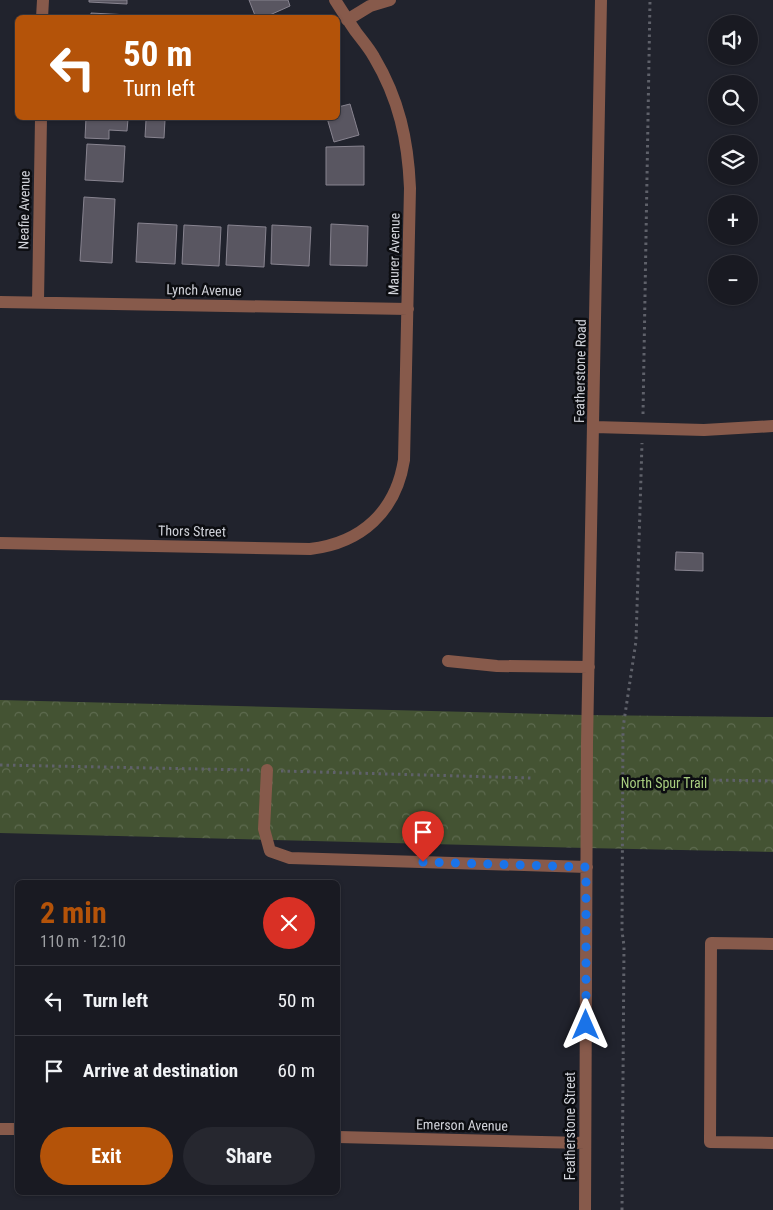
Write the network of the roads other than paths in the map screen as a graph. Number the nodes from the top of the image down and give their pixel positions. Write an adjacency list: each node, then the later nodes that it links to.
1 (43, 0): 5 (street)
2 (335, 0): 6 (street, Maurer Avenue)
3 (390, 0): 6 (street)
4 (601, 0): 12 (street, Featherstone Road)
5 (42, 15)
6 (347, 20): 10 (street, Maurer Avenue)
7 (41, 120): 9 (street, Neafie Avenue)
8 (0, 302): 9 (street, Lynch Avenue)
9 (38, 302): 10 (street, Lynch Avenue)
10 (408, 309): 13 (street, Maurer Avenue)
11 (773, 426): 12 (street)
12 (594, 427): 16 (street, Featherstone Road)
13 (376, 519): 14 (street, Thors Street)
14 (0, 543)
15 (448, 661): 16 (street)
16 (589, 667): 17 (street, Featherstone Road)
17 (587, 743): 19 (street, Featherstone Street)
18 (267, 770): 19 (street)
19 (586, 867): 24 (street, Featherstone Street)
20 (773, 944): 25 (street)
21 (0, 1129): 22 (street)
22 (15, 1129)
23 (340, 1137): 24 (street, Emerson Avenue)
24 (585, 1143): 26 (street, Featherstone Street)
25 (773, 1143)
26 (584, 1210)

